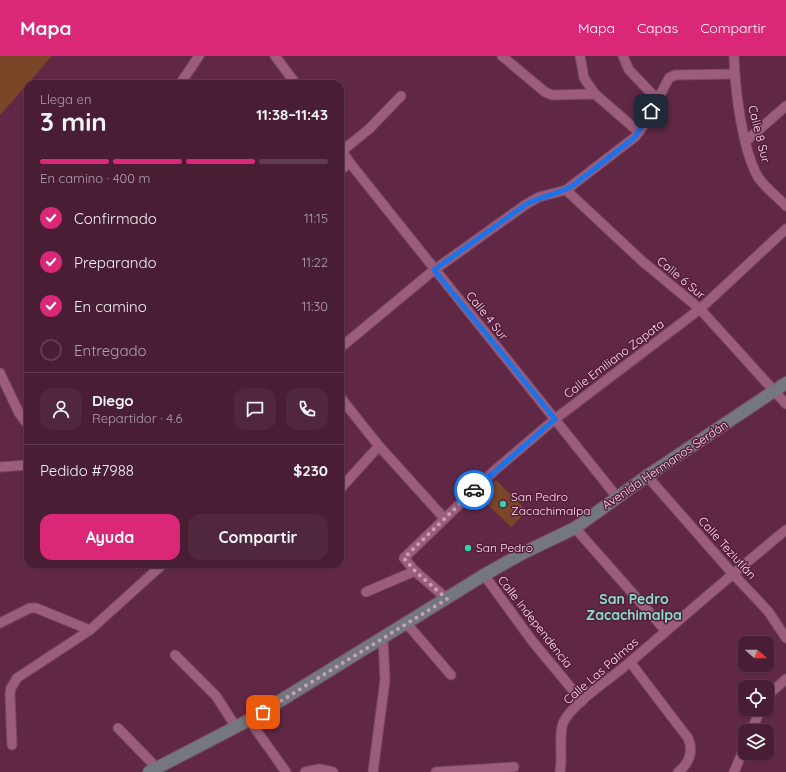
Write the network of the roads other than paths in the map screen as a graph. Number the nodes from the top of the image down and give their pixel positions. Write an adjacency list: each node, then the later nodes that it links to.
1 (199, 56): 8 (street)
2 (275, 56): 9 (street)
3 (502, 56): 10 (street)
4 (580, 56): 10 (street)
5 (623, 56): 12 (street)
6 (734, 56): 7 (street, Calle 8 Sur)
7 (735, 74): 12 (street); 15 (street, Calle 8 Sur)
8 (183, 80)
9 (293, 80)
10 (595, 94): 14 (street)
11 (401, 96): 16 (street)
12 (657, 99): 14 (street)
13 (786, 106): 15 (street)
14 (640, 131): 20 (street)
15 (746, 141): 21 (street, Calle 8 Sur)
16 (344, 148)
17 (344, 155): 18 (street, Calle 4 Sur)
18 (350, 164): 19 (street); 23 (street, Calle 4 Sur)
19 (344, 168)
20 (566, 190): 23 (street); 24 (street, Calle 6 Sur)
21 (786, 206)
22 (786, 229): 24 (street, Calle Emiliano Zapata)
23 (434, 270): 25 (street); 32 (street, Calle 4 Sur)
24 (700, 309): 28 (street, Calle 6 Sur); 32 (street, Calle Emiliano Zapata)
25 (344, 345)
26 (0, 373): 31 (street)
27 (786, 383): 28 (street, Avenida Hermanos Serdán)
28 (774, 391): 30 (street, Calle 6 Sur); 36 (street, Avenida Hermanos Serdán)
29 (344, 402): 33 (street)
30 (786, 404)
31 (24, 418)
32 (555, 419): 38 (street, Calle 4 Sur); 39 (street, Calle Emiliano Zapata)
33 (379, 446): 37 (street); 39 (street)
34 (24, 465): 35 (street)
35 (0, 467)
36 (646, 476): 38 (street, Avenida Hermanos Serdán); 44 (street, Calle Teziutlán)
37 (344, 485)
38 (618, 497): 40 (street, Avenida Hermanos Serdán)
39 (444, 518): 43 (street, Calle Emiliano Zapata)
40 (575, 528): 45 (street, Avenida Hermanos Serdán); 51 (street)
41 (786, 530): 44 (street, Calle Las Palmas)
42 (159, 568): 50 (street)
43 (415, 571): 46 (street); 47 (street)
44 (733, 574): 51 (street, Calle Las Palmas); 52 (street, Calle Teziutlán)
45 (484, 575): 47 (street, Avenida Hermanos Serdán); 59 (street, Calle Independencia)
46 (366, 592)
47 (447, 599): 49 (street, Avenida Hermanos Serdán)
48 (0, 623): 50 (street)
49 (407, 624): 53 (street, Avenida Hermanos Serdán); 56 (street)
50 (90, 630): 63 (street)
51 (665, 630): 55 (street, Calle Las Palmas)
52 (786, 638)
53 (383, 639): 60 (street, Avenida Hermanos Serdán); 70 (street)
54 (175, 655): 61 (street)
55 (630, 662): 59 (street, Calle Las Palmas); 73 (street)
56 (451, 675)
57 (786, 679): 58 (street)
58 (774, 690)
59 (582, 701): 72 (street, Calle Las Palmas)
60 (249, 720): 61 (street, Avenida Hermanos Serdán); 67 (street)
61 (236, 727): 66 (street, Avenida Hermanos Serdán)
62 (118, 728): 66 (street)
63 (12, 745)
64 (739, 760): 74 (street)
65 (514, 767): 71 (street)
66 (153, 770)
67 (286, 772)
68 (305, 772): 69 (street)
69 (333, 772)
70 (373, 772)
71 (436, 772)
72 (560, 772)
73 (678, 772)
74 (734, 772)

